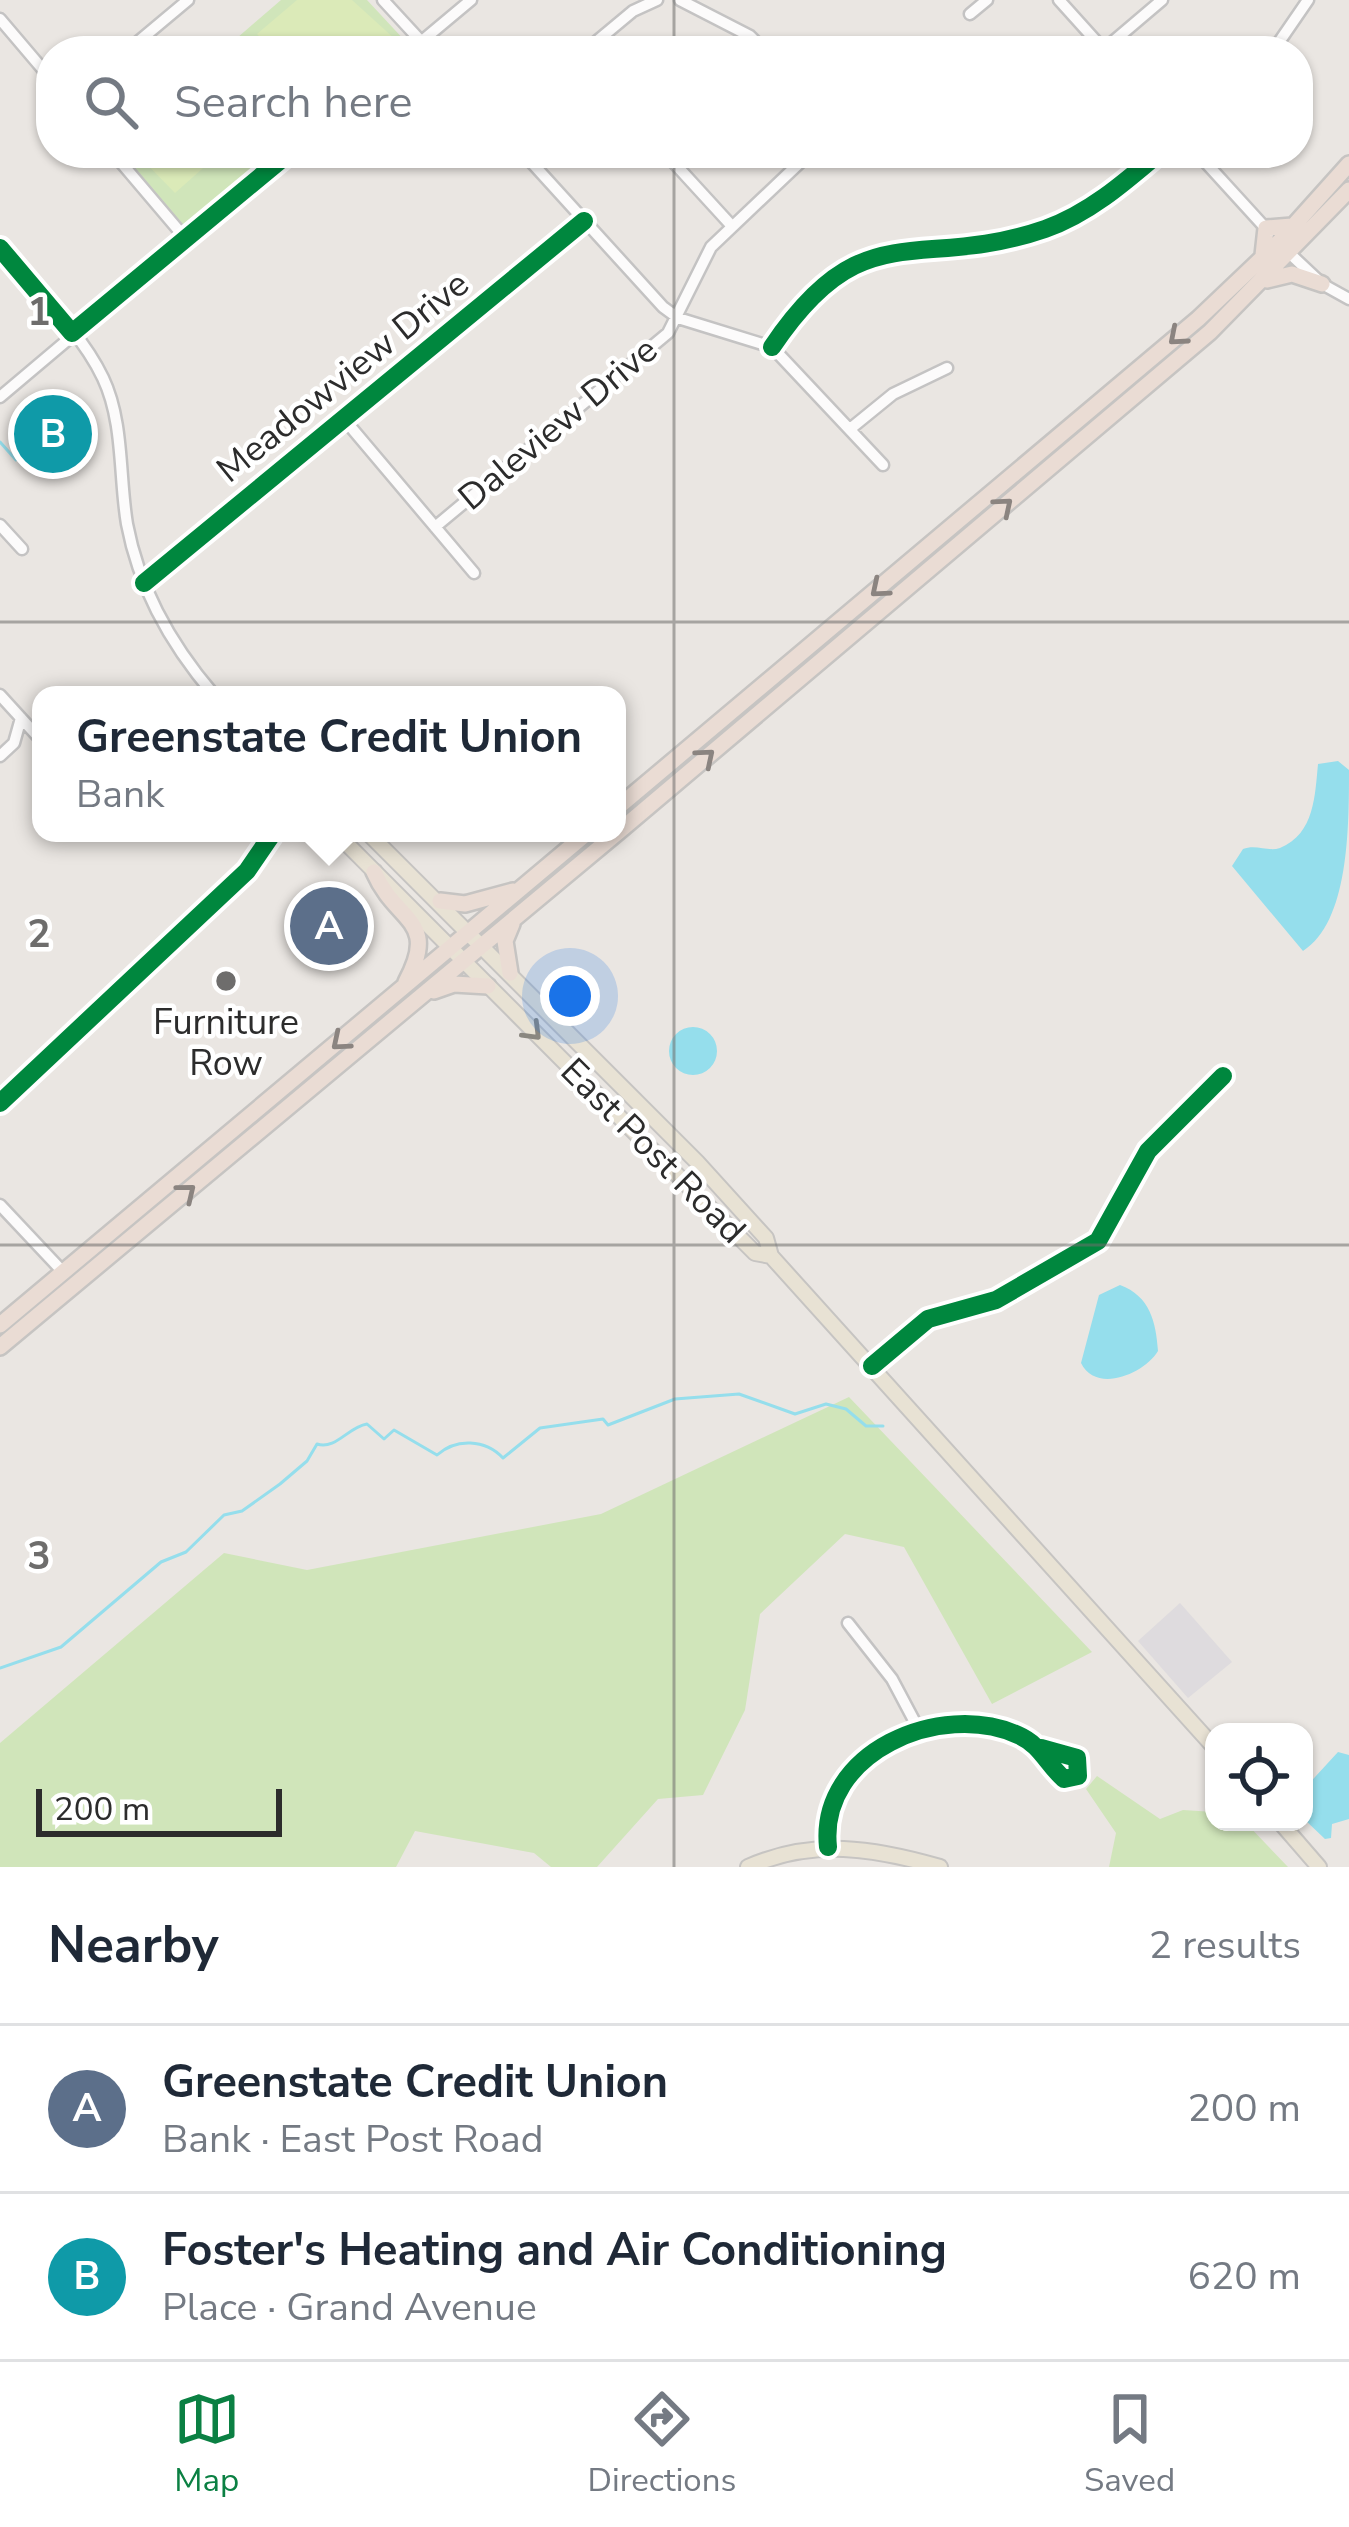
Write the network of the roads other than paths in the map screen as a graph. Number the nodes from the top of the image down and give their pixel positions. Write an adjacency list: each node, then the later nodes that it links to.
1 (188, 0): 12 (street)
2 (383, 0): 13 (street)
3 (471, 0): 14 (street)
4 (657, 0): 15 (street)
5 (680, 0): 16 (street)
6 (987, 0): 10 (street)
7 (1059, 0): 17 (street)
8 (1162, 0): 18 (street)
9 (1308, 0): 19 (street)
10 (970, 14)
11 (0, 19): 20 (street)
12 (146, 36)
13 (417, 36)
14 (436, 36)
15 (603, 36)
16 (750, 36)
17 (1091, 36)
18 (1120, 36)
19 (1283, 36)
20 (36, 61)
21 (1349, 164): 33 (highway)
22 (126, 168): 34 (street)
23 (271, 168): 34 (street)
24 (536, 168): 30 (street)
25 (679, 168): 31 (street)
26 (793, 168): 31 (street, Daleview Drive)
27 (1140, 168): 43 (street)
28 (1211, 168): 32 (street)
29 (1349, 190): 33 (highway)
30 (584, 221): 41 (street); 46 (street, Meadowview Drive)
31 (730, 224): 41 (street, Daleview Drive)
32 (1266, 228): 33 (highway); 35 (street); 37 (highway)
33 (1302, 229): 35 (highway); 38 (highway)
34 (186, 239): 42 (street)
35 (1285, 248): 37 (highway); 38 (street); 39 (highway)
36 (1, 251): 42 (street)
37 (1262, 258): 59 (highway, one-way to 59)
38 (1316, 278): 39 (highway); 40 (street)
39 (1259, 284): 60 (highway, one-way to 39)
40 (1349, 299)
41 (678, 318): 43 (street); 50 (street, Daleview Drive)
42 (72, 333): 45 (street); 53 (street)
43 (772, 347): 47 (street)
44 (947, 368): 47 (street)
45 (0, 397)
46 (344, 419): 50 (street); 53 (street, Meadowview Drive)
47 (850, 429): 48 (street)
48 (883, 465)
49 (0, 525): 51 (street)
50 (435, 527): 52 (street)
51 (22, 549)
52 (474, 572)
53 (144, 583): 54 (street)
54 (208, 686)
55 (0, 695): 56 (street)
56 (21, 718): 57 (street); 58 (street)
57 (32, 730)
58 (0, 756)
59 (626, 800)
60 (626, 825)
61 (267, 842): 79 (street)
62 (345, 842): 66 (main road, East Post Road)
63 (378, 842): 68 (main road, East Post Road)
64 (576, 842): 67 (highway)
65 (606, 842): 69 (highway)
66 (374, 872): 72 (main road, East Post Road); 76 (highway)
67 (522, 888): 68 (highway); 70 (highway)
68 (440, 901): 70 (main road, East Post Road)
69 (515, 919): 71 (highway); 74 (highway)
70 (470, 932): 71 (main road, East Post Road); 72 (highway)
71 (483, 946): 73 (highway); 74 (main road, East Post Road)
72 (451, 949): 73 (main road, East Post Road); 76 (highway)
73 (464, 962): 75 (main road, East Post Road); 77 (highway)
74 (510, 973): 81 (main road, East Post Road)
75 (488, 986): 77 (highway); 81 (main road, East Post Road, one-way to 81)
76 (399, 994): 82 (highway, one-way to 82)
77 (426, 994): 82 (highway, one-way to 77)
78 (1223, 1076): 85 (street)
79 (0, 1103)
80 (0, 1205): 82 (street)
81 (771, 1256): 85 (main road, East Post Road)
82 (68, 1279): 83 (highway); 84 (highway)
83 (0, 1325)
84 (0, 1347)
85 (872, 1366): 88 (main road, East Post Road)
86 (848, 1623): 87 (street)
87 (918, 1728): 89 (street); 91 (street)
88 (1205, 1737)
89 (1041, 1748)
90 (1288, 1831): 94 (main road)
91 (828, 1847): 92 (main road); 93 (main road)
92 (748, 1867)
93 (940, 1867)
94 (1319, 1867)

